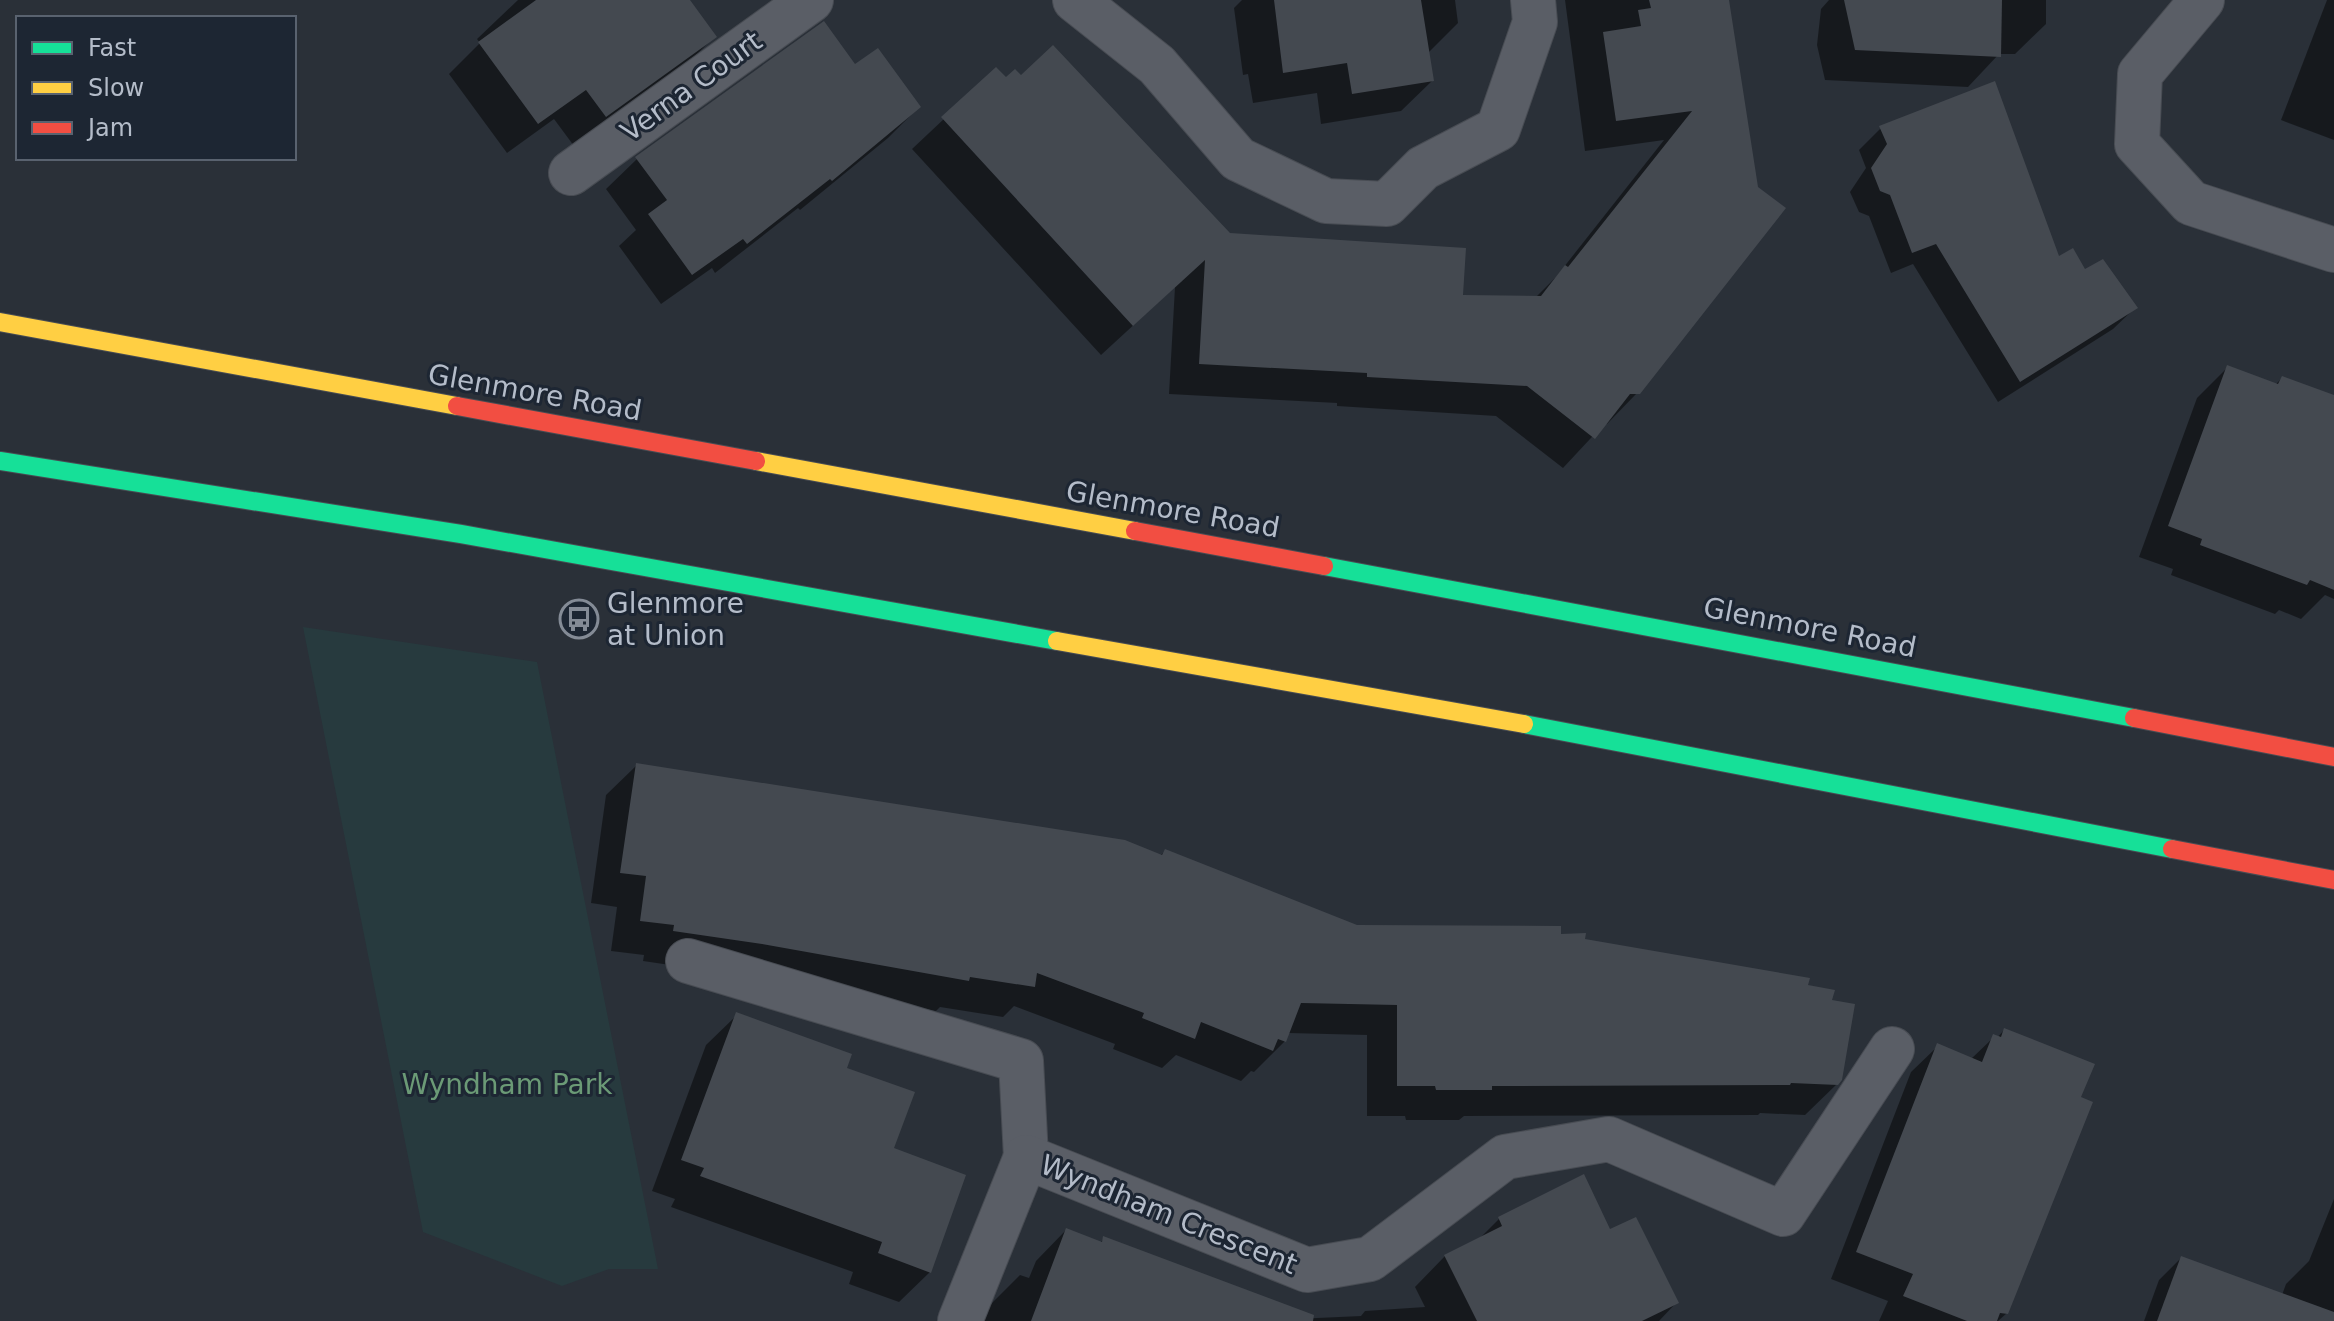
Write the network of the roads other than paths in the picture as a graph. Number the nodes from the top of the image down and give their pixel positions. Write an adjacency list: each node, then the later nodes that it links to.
1 (811, 0): 5 (street, Verna Court)
2 (1075, 0): 3 (street)
3 (1533, 0)
4 (2202, 0): 6 (street)
5 (571, 173)
6 (2334, 250)
7 (0, 322): 9 (main road, Glenmore Road)
8 (0, 461): 10 (main road)
9 (2334, 757)
10 (2334, 880)
11 (688, 961): 13 (street, Wyndham Crescent)
12 (1892, 1049): 13 (street, Wyndham Crescent)
13 (1026, 1157): 14 (street, Wyndham Crescent)
14 (960, 1321)

